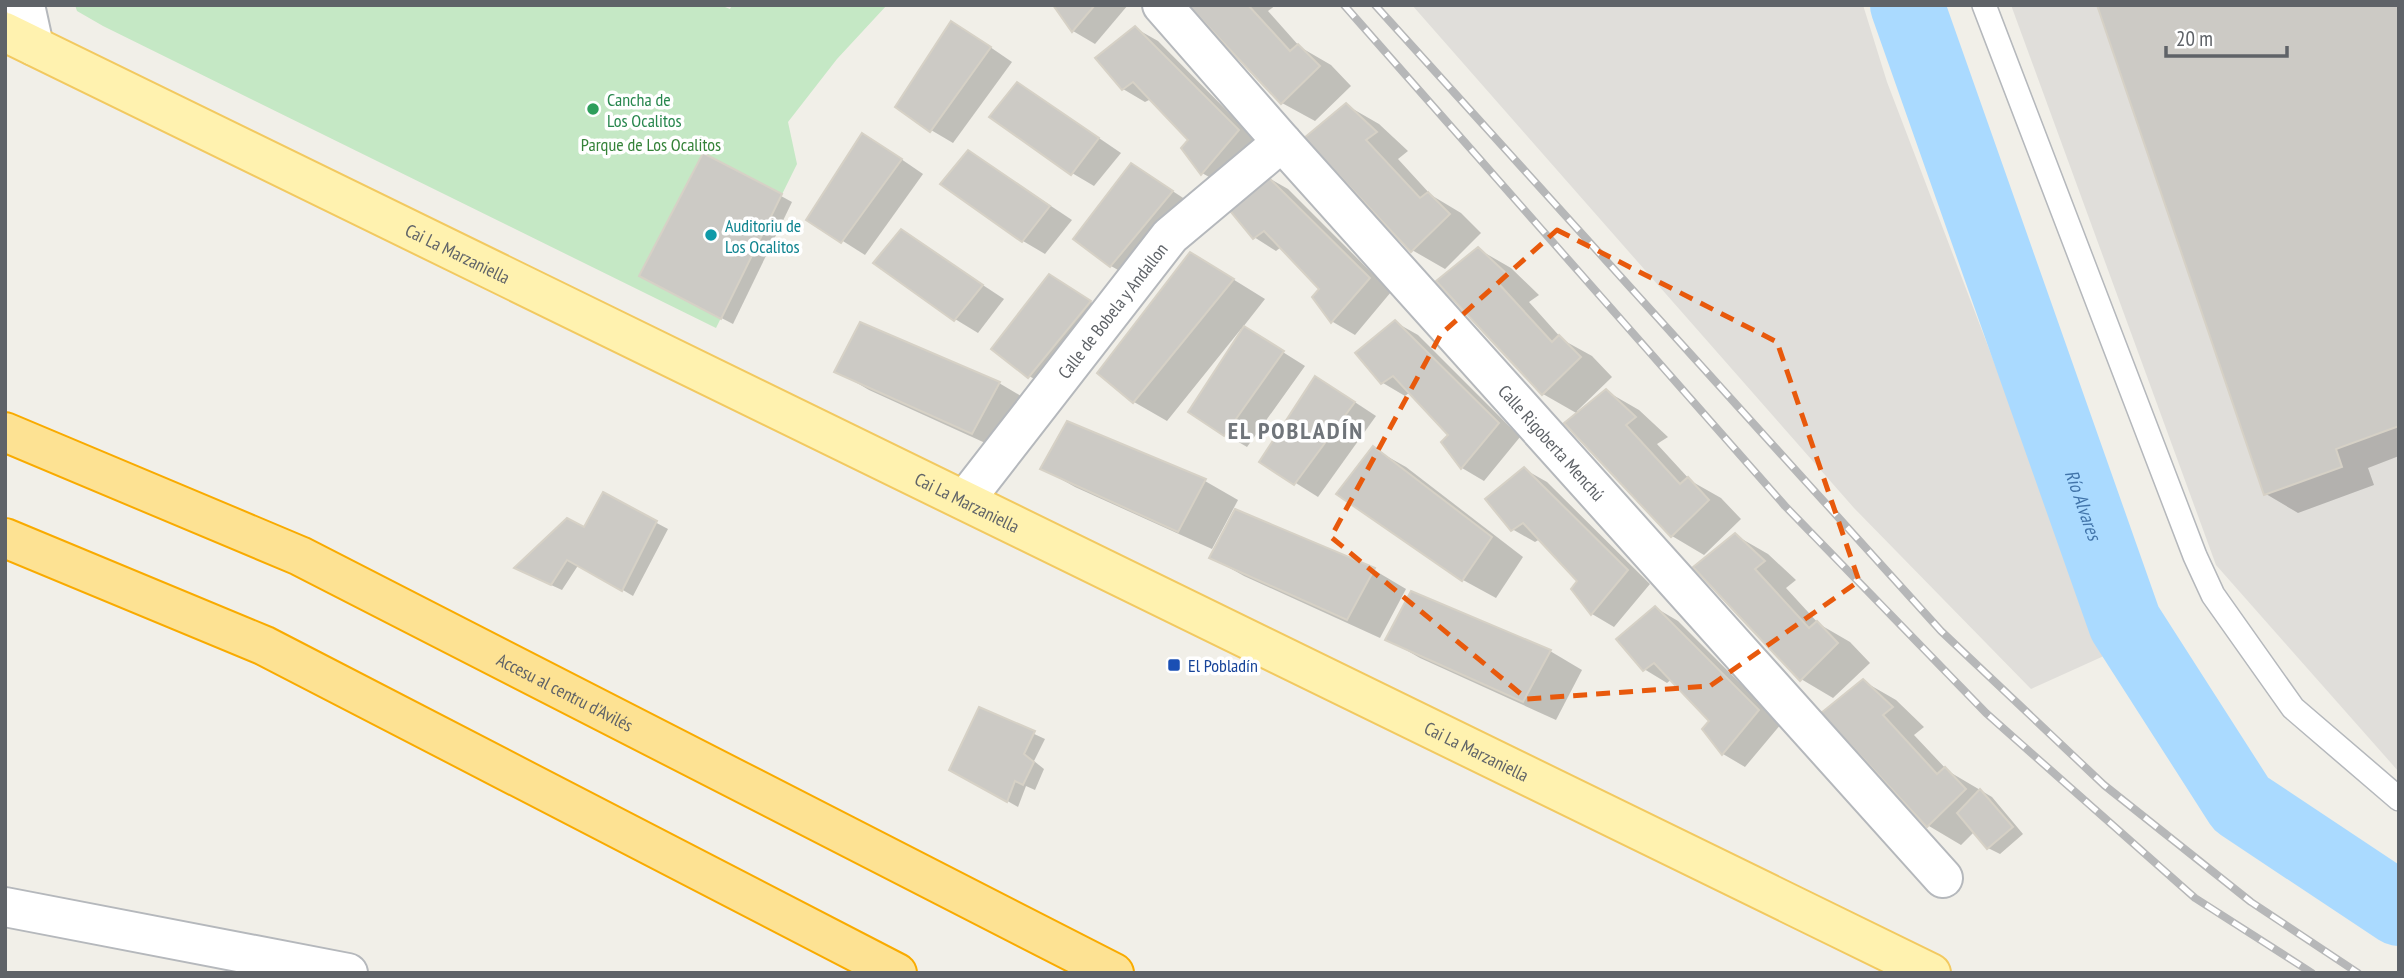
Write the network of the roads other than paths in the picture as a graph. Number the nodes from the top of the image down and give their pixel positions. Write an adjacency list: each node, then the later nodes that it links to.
1 (25, 5): 4 (street)
2 (1162, 5): 5 (street, Calle Rigoberta Menchú)
3 (1983, 5): 9 (lane)
4 (20, 39): 7 (main road, Cai La Marzaniella)
5 (1282, 142): 7 (street, Calle de Bobela y Andallon); 10 (street, Calle Rigoberta Menchú)
6 (5, 432): 14 (highway, Accesu al centru d'Avilés)
7 (965, 500): 15 (main road, Cai La Marzaniella)
8 (5, 538): 13 (highway)
9 (2399, 799)
10 (1943, 878)
11 (5, 907): 12 (street)
12 (348, 973)
13 (897, 973)
14 (1114, 973)
15 (1931, 973)

